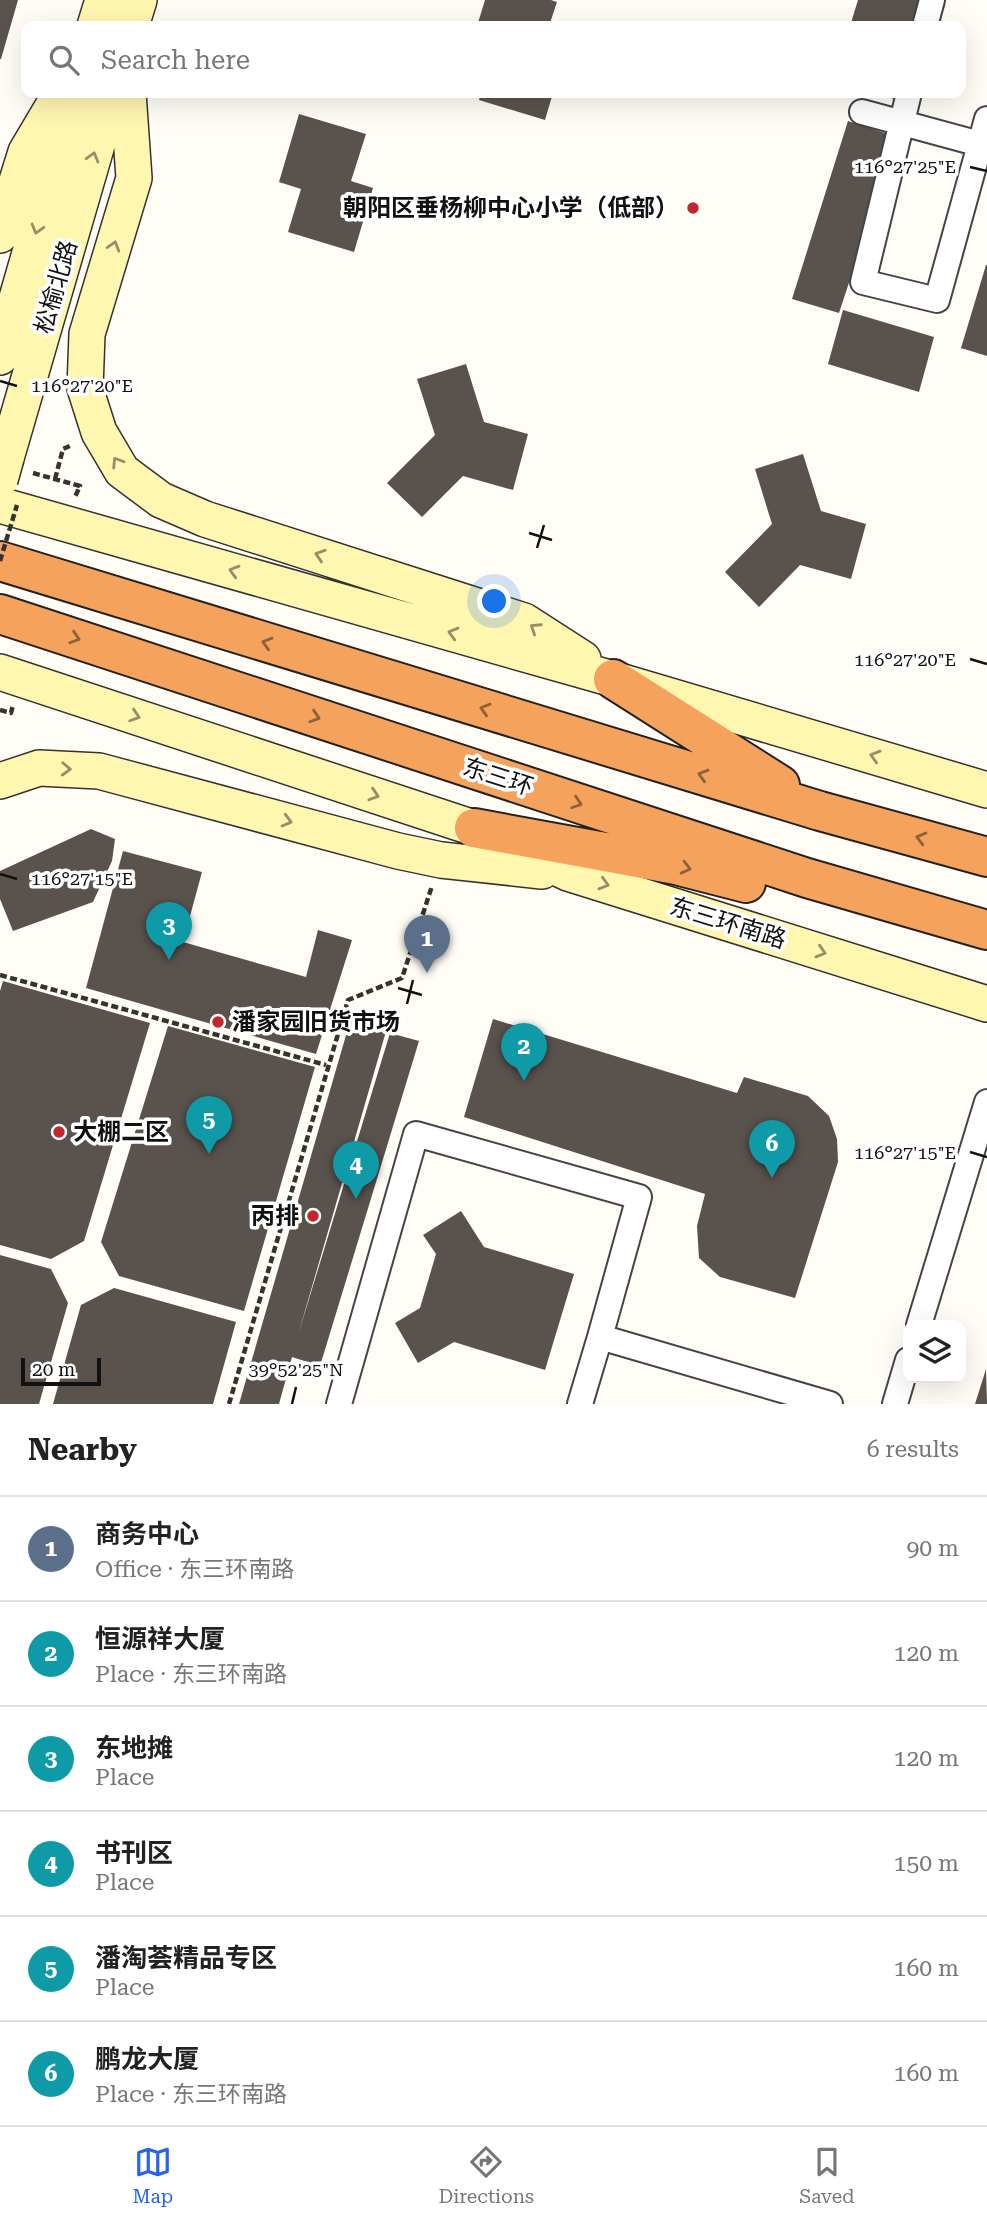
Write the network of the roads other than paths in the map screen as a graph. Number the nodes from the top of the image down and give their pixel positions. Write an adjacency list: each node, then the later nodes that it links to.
1 (103, 0): 4 (street)
2 (139, 0): 5 (street)
3 (932, 0): 6 (street)
4 (97, 21)
5 (133, 21)
6 (926, 21)
7 (58, 98): 16 (street)
8 (75, 98): 17 (street, 松榆北路, one-way to 17)
9 (111, 98): 18 (street, 松榆北路, one-way to 9)
10 (128, 98): 22 (street, one-way to 10)
11 (908, 98): 14 (street)
12 (862, 112): 14 (street)
13 (987, 119): 15 (street)
14 (901, 122): 15 (street); 15 (street)
15 (983, 145)
16 (0, 235)
17 (0, 357)
18 (11, 482): 22 (street, one-way to 18)
19 (7, 563): 25 (highway, one-way to 19)
20 (5, 615): 29 (highway, 东三环, one-way to 29)
21 (0, 672): 26 (street, 东三环南路, one-way to 26)
22 (613, 678): 24 (street, one-way to 22); 25 (highway)
23 (0, 781): 28 (street, one-way to 28)
24 (987, 790)
25 (820, 811): 27 (highway, one-way to 25)
26 (474, 828): 28 (street, 东三环南路); 29 (highway, one-way to 29)
27 (987, 856)
28 (568, 873): 33 (street, 东三环南路, one-way to 33)
29 (807, 878): 30 (highway, 东三环)
30 (898, 906): 31 (highway, 东三环); 32 (highway)
31 (987, 930)
32 (987, 958)
33 (987, 1004)
34 (987, 1102): 35 (street)
35 (921, 1320)
36 (600, 1337): 38 (street); 39 (street); 40 (street)
37 (903, 1377): 41 (street)
38 (339, 1404)
39 (580, 1404)
40 (830, 1404)
41 (895, 1404)

